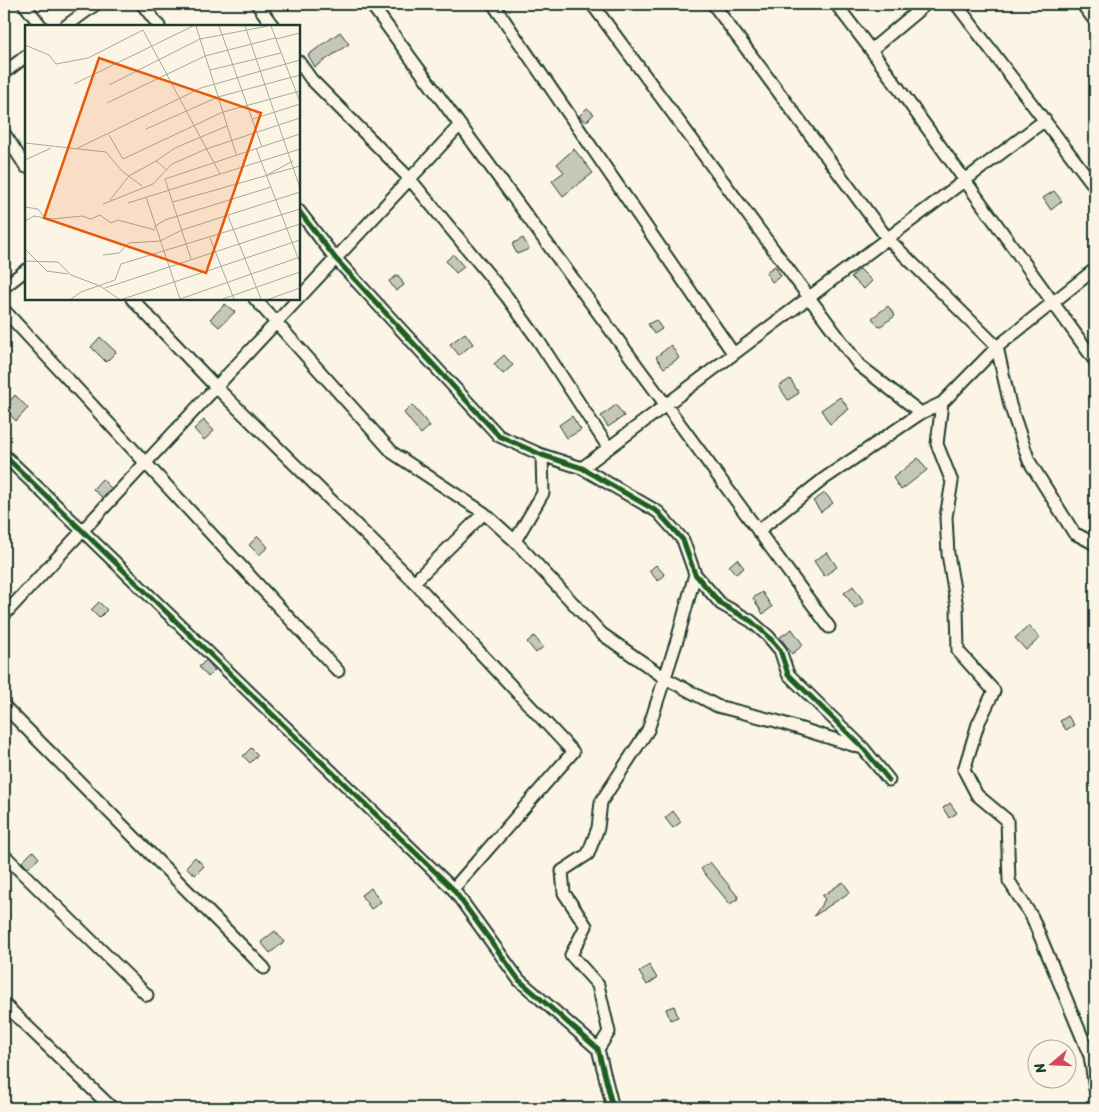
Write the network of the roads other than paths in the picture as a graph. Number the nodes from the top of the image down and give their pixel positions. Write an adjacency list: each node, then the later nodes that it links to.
1 (24, 4): 14 (street)
2 (96, 4): 15 (street)
3 (142, 4): 16 (street)
4 (257, 4): 17 (street)
5 (371, 4): 23 (street)
6 (493, 4): 44 (street)
7 (592, 4): 35 (street)
8 (713, 4): 30 (street)
9 (836, 4): 18 (street)
10 (926, 4): 18 (street)
11 (956, 4): 22 (street)
12 (1082, 4): 13 (street)
13 (1095, 21)
14 (40, 25)
15 (67, 25)
16 (158, 25)
17 (272, 25)
18 (871, 50): 27 (street)
19 (25, 57): 21 (street)
20 (300, 66): 26 (street)
21 (4, 73)
22 (1045, 120): 27 (street); 28 (street)
23 (460, 125): 26 (street); 48 (street)
24 (4, 133): 25 (street)
25 (25, 165)
26 (409, 178): 31 (street); 50 (street)
27 (965, 180): 30 (street); 40 (street)
28 (1095, 187)
29 (300, 212): 31 (street)
30 (886, 238): 35 (street); 43 (street)
31 (336, 259): 36 (street); 52 (street)
32 (1095, 269): 40 (street)
33 (25, 271): 34 (street)
34 (4, 287)
35 (809, 297): 44 (street); 49 (street)
36 (300, 298)
37 (133, 300): 46 (street)
38 (256, 300): 42 (street)
39 (298, 300): 42 (street)
40 (1053, 302): 43 (street); 45 (street)
41 (4, 310): 53 (street)
42 (276, 322): 46 (street); 55 (street)
43 (997, 347): 47 (street); 59 (street)
44 (733, 353): 48 (street)
45 (1095, 362)
46 (216, 387): 53 (street); 61 (street)
47 (942, 403): 49 (street); 75 (street)
48 (665, 404): 50 (street); 57 (street)
49 (922, 413): 57 (street)
50 (608, 447): 54 (street)
51 (4, 455): 56 (street)
52 (542, 455): 54 (street); 58 (street)
53 (146, 462): 56 (street); 64 (street)
54 (582, 468): 60 (street)
55 (484, 513): 58 (street); 61 (street)
56 (82, 530): 62 (street); 70 (street)
57 (758, 530): 63 (street)
58 (515, 541): 65 (street)
59 (1095, 544)
60 (695, 574): 65 (street); 67 (street)
61 (414, 582): 70 (street)
62 (4, 615)
63 (829, 627)
64 (338, 671)
65 (665, 678): 67 (street); 74 (street)
66 (4, 706): 71 (street)
67 (863, 748): 68 (street)
68 (889, 780)
69 (4, 854): 72 (street)
70 (453, 889): 74 (street)
71 (264, 968)
72 (147, 995)
73 (4, 1004): 76 (street)
74 (598, 1049): 77 (street)
75 (1095, 1089)
76 (112, 1108)
77 (613, 1108)

